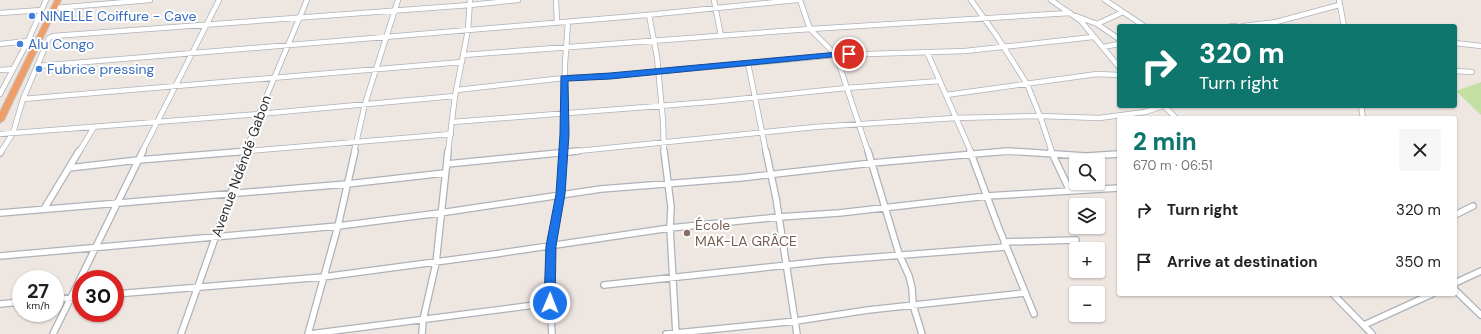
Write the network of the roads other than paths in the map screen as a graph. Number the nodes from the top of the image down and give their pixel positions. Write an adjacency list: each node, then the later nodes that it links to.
1 (46, 0): 19 (street)
2 (58, 0): 17 (highway)
3 (150, 0): 14 (street)
4 (219, 0): 29 (street)
5 (307, 0): 25 (street, Avenue Ndéndé Gabon)
6 (398, 0): 20 (street)
7 (518, 0): 16 (street)
8 (556, 0): 28 (street)
9 (714, 0): 18 (street)
10 (799, 0): 18 (street); 34 (street)
11 (971, 0): 26 (street)
12 (1051, 0): 23 (street)
13 (1105, 0): 21 (street)
14 (129, 1): 17 (street)
15 (1339, 2): 32 (street); 33 (street)
16 (470, 3): 20 (street); 35 (street)
17 (55, 8): 86 (highway)
18 (715, 9): 24 (street); 36 (street)
19 (42, 10): 22 (street); 40 (street)
20 (395, 10): 25 (street); 38 (street)
21 (1123, 12): 30 (street); 31 (street)
22 (0, 13)
23 (1072, 14): 26 (street); 30 (street); 37 (street)
24 (649, 15): 27 (street); 41 (street)
25 (299, 18): 29 (street); 45 (street, Avenue Ndéndé Gabon)
26 (985, 19): 34 (street); 49 (street)
27 (568, 22): 28 (street); 48 (street)
28 (557, 23): 35 (street)
29 (207, 24): 50 (street); 57 (street)
30 (1097, 24): 39 (street)
31 (1141, 24)
32 (1260, 24)
33 (1344, 24)
34 (810, 29): 36 (street); 52 (street)
35 (468, 30): 38 (street); 53 (street)
36 (721, 36): 41 (street)
37 (1093, 37): 47 (street); 49 (street)
38 (386, 38): 45 (street); 60 (street)
39 (1117, 38)
40 (28, 41): 43 (street); 58 (street)
41 (654, 41): 48 (street); 61 (street)
42 (1457, 43): 46 (street)
43 (0, 44)
44 (1117, 44): 47 (street)
45 (288, 46): 50 (street); 65 (street, Avenue Ndéndé Gabon)
46 (1481, 46)
47 (1103, 47): 56 (street)
48 (566, 48): 53 (street); 66 (street)
49 (1004, 48): 51 (street); 68 (street)
50 (194, 52): 57 (street); 69 (street)
51 (927, 52): 52 (street); 67 (street)
52 (836, 54): 55 (street); 70 (street)
53 (463, 55): 54 (street)
54 (462, 62): 60 (street); 71 (street)
55 (748, 63): 61 (street); 75 (street)
56 (1117, 64)
57 (38, 66): 76 (street)
58 (12, 69): 59 (street); 72 (street)
59 (0, 70)
60 (375, 70): 65 (street); 77 (street)
61 (658, 71): 66 (street); 78 (street)
62 (1457, 71): 63 (street)
63 (1472, 72)
64 (1117, 75): 68 (street)
65 (274, 76): 69 (street); 81 (street, Avenue Ndéndé Gabon)
66 (564, 78): 71 (street); 82 (street)
67 (940, 81): 70 (street); 73 (street)
68 (1027, 84): 73 (street); 83 (street)
69 (176, 86): 76 (street); 87 (street)
70 (846, 88): 75 (street); 89 (street)
71 (457, 90): 74 (street)
72 (0, 94)
73 (946, 95): 85 (street)
74 (455, 96): 77 (street); 88 (street)
75 (755, 97): 78 (street); 94 (street)
76 (23, 99): 91 (street)
77 (365, 104): 81 (street); 95 (street)
78 (660, 106): 82 (street); 96 (street)
79 (1157, 108): 83 (street)
80 (1165, 108): 84 (street)
81 (259, 114): 87 (street); 97 (street, Avenue Ndéndé Gabon)
82 (564, 114): 88 (street); 98 (street)
83 (1040, 116): 85 (street); 100 (street)
84 (1174, 116)
85 (956, 118): 89 (street); 102 (street)
86 (0, 120)
87 (158, 122): 90 (street); 103 (street)
88 (452, 122): 93 (street)
89 (858, 125): 94 (street); 104 (street)
90 (94, 127): 91 (street); 106 (street)
91 (13, 133): 92 (street); 99 (street)
92 (0, 134)
93 (451, 134): 95 (street); 105 (street)
94 (763, 134): 96 (street); 108 (street)
95 (357, 142): 97 (street); 109 (street)
96 (663, 142): 98 (street); 110 (street)
97 (246, 152): 103 (street); 113 (street, Avenue Ndéndé Gabon)
98 (563, 152): 105 (street); 114 (street)
99 (0, 153)
100 (1052, 153): 101 (street); 102 (street); 112 (street)
101 (1117, 154)
102 (972, 155): 104 (street); 115 (street)
103 (138, 160): 106 (street); 116 (street)
104 (872, 163): 108 (street); 118 (street)
105 (447, 164): 107 (street)
106 (69, 168): 119 (street)
107 (445, 173): 109 (street); 121 (street)
108 (771, 175): 110 (street); 123 (street)
109 (347, 184): 113 (street); 124 (street)
110 (668, 184): 114 (street); 125 (street)
111 (1117, 188): 112 (street)
112 (1070, 191): 115 (street)
113 (231, 193): 116 (street); 126 (street, Avenue Ndéndé Gabon)
114 (560, 194): 121 (street); 129 (street)
115 (987, 196): 118 (street); 128 (street)
116 (117, 204): 119 (street); 130 (street)
117 (1473, 206): 122 (street)
118 (884, 207): 123 (street); 131 (street)
119 (44, 209): 120 (street)
120 (0, 213)
121 (440, 213): 124 (street); 133 (street)
122 (1457, 214)
123 (779, 217): 125 (street); 134 (street)
124 (338, 226): 126 (street); 137 (street)
125 (670, 228): 129 (street); 136 (street)
126 (215, 237): 130 (street); 140 (street, Avenue Ndéndé Gabon)
127 (1076, 240): 128 (street)
128 (1005, 244): 131 (street); 143 (street)
129 (551, 246): 133 (street); 149 (street)
130 (94, 249): 132 (street); 147 (street)
131 (899, 254): 134 (street); 151 (street)
132 (0, 256)
133 (436, 263): 137 (street); 154 (street)
134 (787, 265): 136 (street); 155 (street)
135 (1481, 271): 138 (street)
136 (672, 276): 139 (street); 157 (street)
137 (323, 277): 140 (street); 160 (street)
138 (1457, 282)
139 (604, 286)
140 (198, 287): 142 (street); 159 (street, Avenue Ndéndé Gabon)
141 (1457, 292): 153 (street)
142 (124, 293)
143 (1024, 293): 151 (street); 152 (street)
144 (1335, 296): 156 (street)
145 (1428, 296): 156 (street)
146 (64, 298): 147 (street)
147 (71, 298): 158 (street)
148 (12, 303): 150 (street)
149 (550, 303): 154 (street); 162 (street)
150 (0, 304)
151 (913, 305): 155 (street); 165 (street)
152 (1034, 314)
153 (1481, 315)
154 (423, 320): 160 (street); 161 (street)
155 (796, 321): 157 (street); 164 (street)
156 (1364, 326): 166 (street)
157 (676, 333): 163 (street)
158 (53, 334)
159 (181, 334)
160 (309, 334)
161 (422, 334)
162 (552, 334)
163 (666, 334)
164 (797, 334)
165 (922, 334)
166 (1372, 334)

